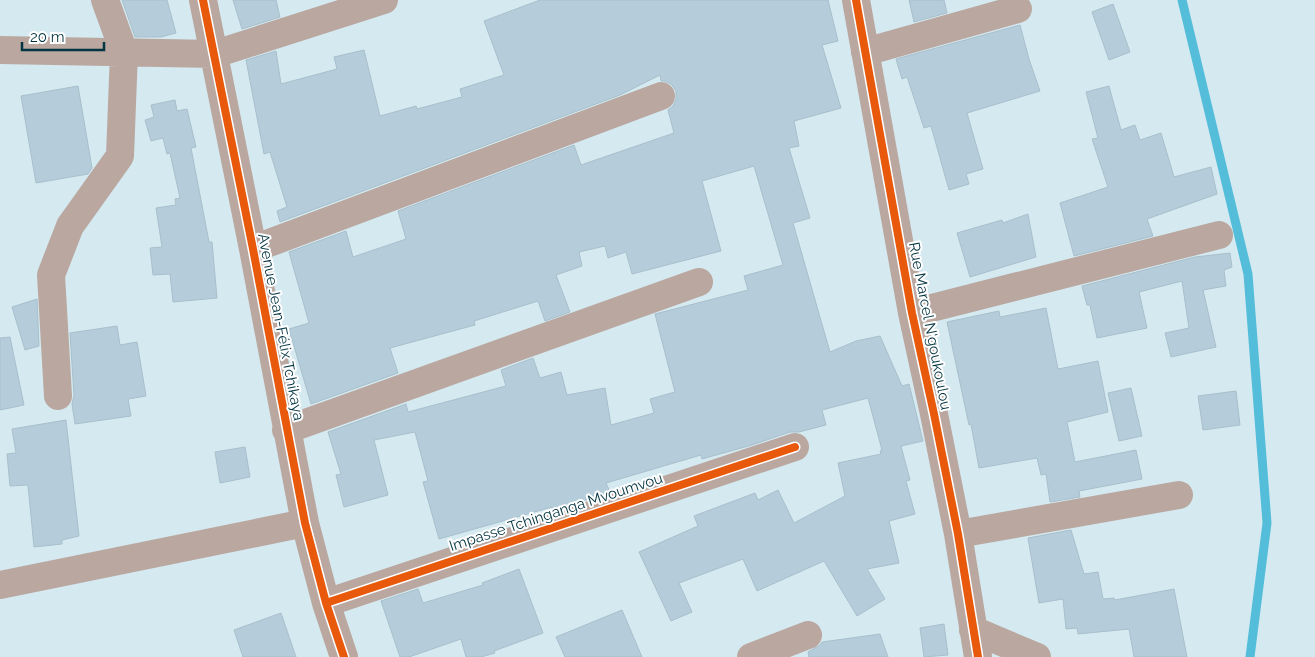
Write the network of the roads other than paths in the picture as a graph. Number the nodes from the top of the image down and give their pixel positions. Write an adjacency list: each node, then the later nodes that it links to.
1 (105, 0): 7 (street)
2 (203, 0): 9 (street, Avenue Jean-Félix Tchikaya)
3 (384, 0): 9 (street)
4 (856, 0): 8 (street, Rue Marcel N'goukoulou)
5 (1018, 9): 8 (street)
6 (0, 50): 7 (street)
7 (124, 52): 9 (street); 15 (street)
8 (865, 52): 14 (street, Rue Marcel N'goukoulou)
9 (215, 54): 12 (street, Avenue Jean-Félix Tchikaya)
10 (661, 96): 12 (street)
11 (1220, 236): 14 (street)
12 (253, 249): 16 (street, Avenue Jean-Félix Tchikaya)
13 (699, 282): 16 (street)
14 (912, 313): 20 (street, Rue Marcel N'goukoulou)
15 (58, 396)
16 (286, 430): 19 (street, Avenue Jean-Félix Tchikaya)
17 (795, 447): 22 (street, Impasse Tchinganga Mvoumvou)
18 (1180, 495): 20 (street)
19 (305, 523): 21 (street); 22 (street, Avenue Jean-Félix Tchikaya)
20 (958, 534): 23 (street, Rue Marcel N'goukoulou)
21 (0, 585)
22 (326, 604): 25 (street, Avenue Jean-Félix Tchikaya)
23 (973, 630): 27 (street, Rue Marcel N'goukoulou); 28 (street)
24 (808, 635): 26 (street)
25 (344, 657)
26 (751, 657)
27 (978, 657)
28 (1037, 657)

